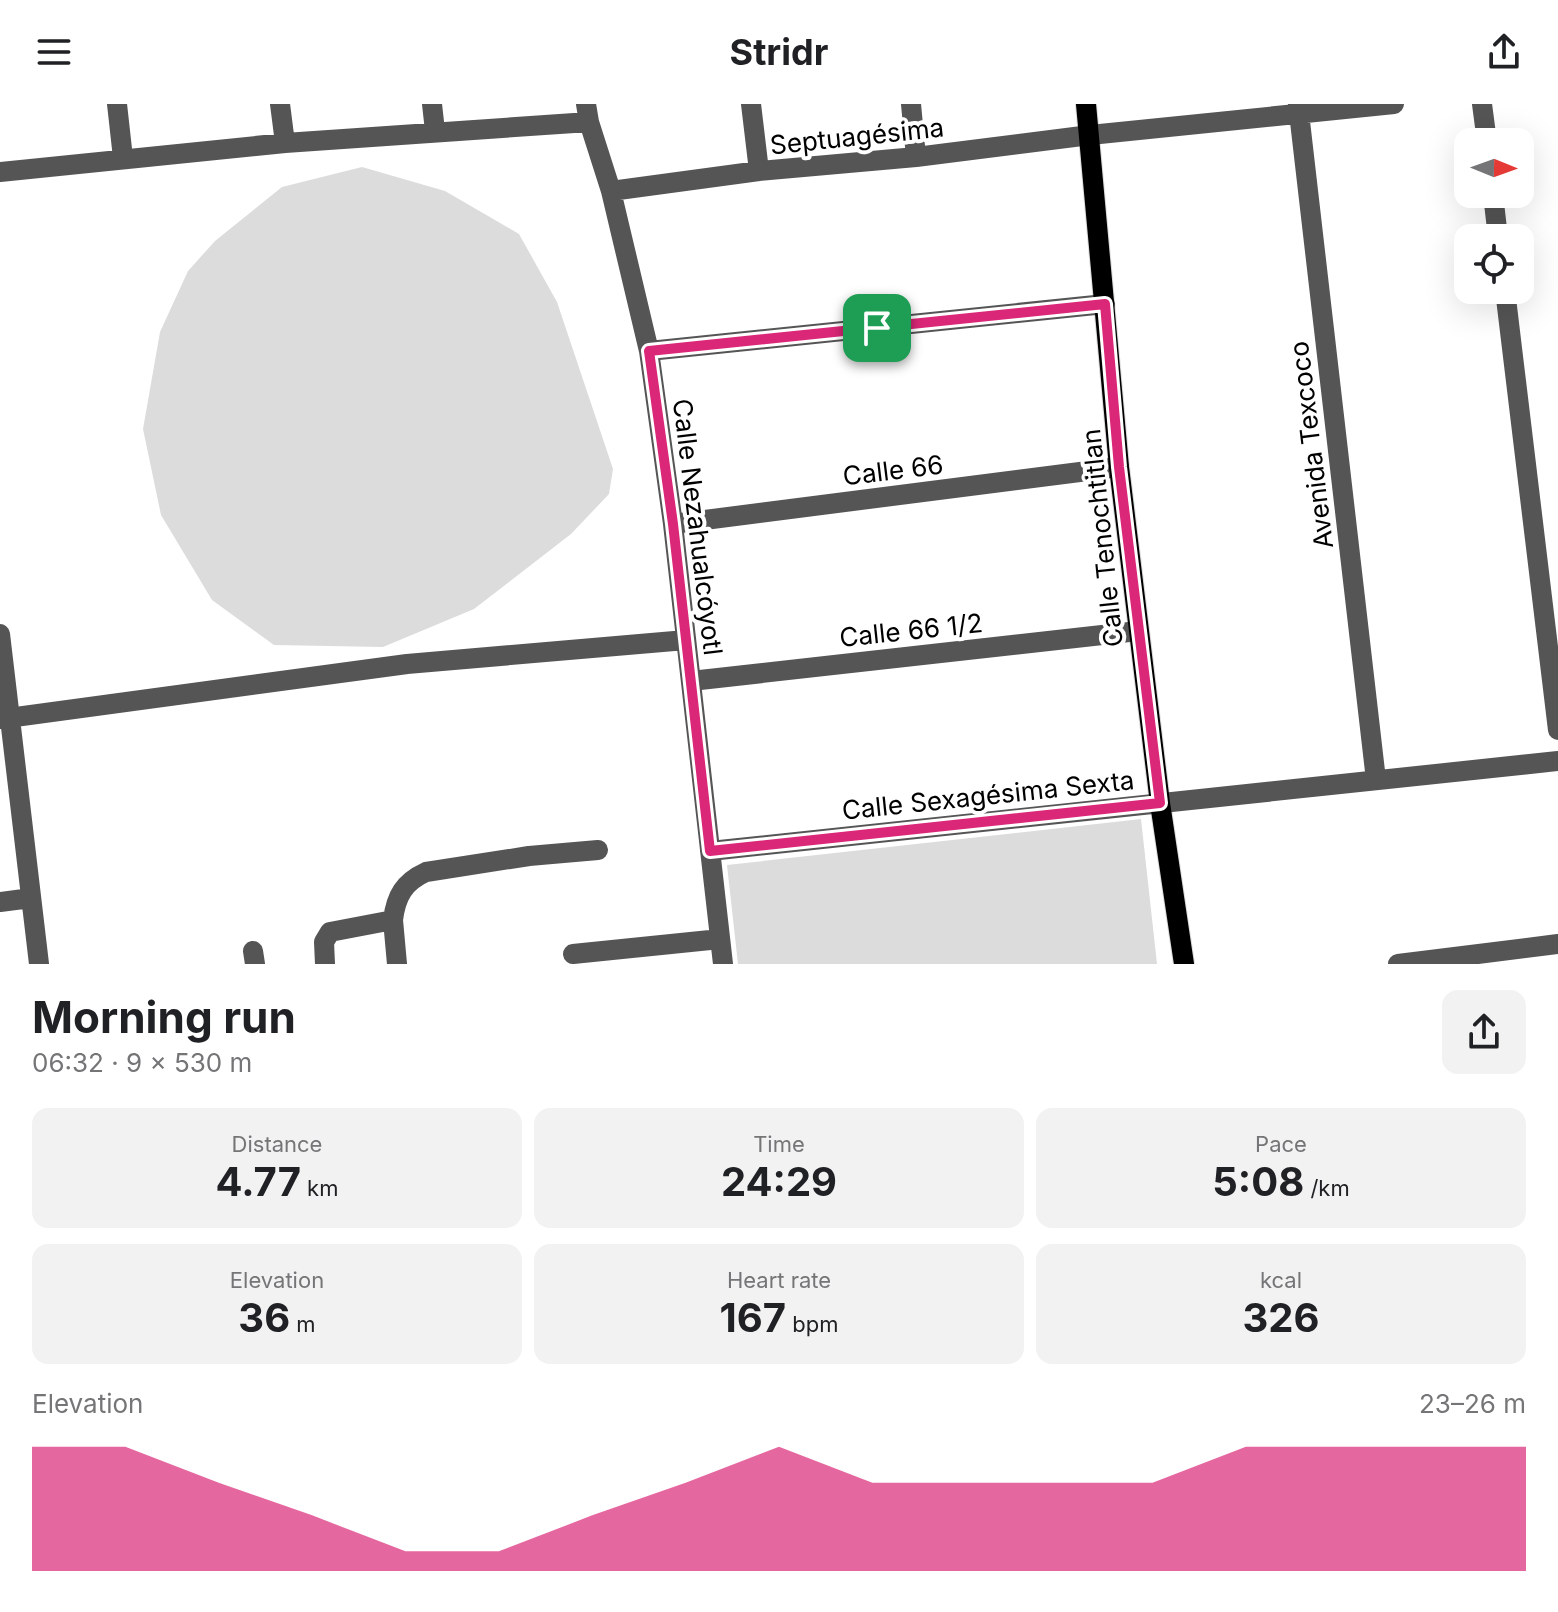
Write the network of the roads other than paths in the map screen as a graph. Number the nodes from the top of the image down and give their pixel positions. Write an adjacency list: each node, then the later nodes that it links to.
1 (117, 104): 16 (street)
2 (280, 104): 14 (street)
3 (432, 104): 12 (street)
4 (751, 104): 17 (street)
5 (911, 104): 15 (street)
6 (1086, 104): 13 (main road, Calle Tenochtitlan)
7 (1394, 104): 9 (street, Septuagésima)
8 (1482, 104): 11 (street)
9 (1298, 109): 13 (street, Septuagésima); 32 (street, Avenida Texcoco)
10 (588, 113): 12 (street); 19 (street, Calle Nezahualcóyotl)
11 (1485, 128)
12 (435, 131): 14 (street)
13 (1090, 135): 15 (street, Septuagésima); 20 (main road, Calle Tenochtitlan)
14 (285, 143): 16 (street)
15 (916, 157): 17 (street, Septuagésima)
16 (123, 158): 18 (street)
17 (759, 171): 19 (street, Septuagésima)
18 (0, 172)
19 (611, 191): 22 (street, Calle Nezahualcóyotl)
20 (1105, 304): 22 (street); 23 (main road, Calle Tenochtitlan)
21 (1507, 304): 30 (street)
22 (649, 351): 24 (street, Calle Nezahualcóyotl)
23 (1119, 467): 24 (street, Calle 66); 25 (main road, Calle Tenochtitlan)
24 (673, 524): 27 (street, Calle Nezahualcóyotl)
25 (1138, 631): 28 (street, Calle 66 1/2); 33 (main road, Calle Tenochtitlan)
26 (0, 634): 29 (street)
27 (686, 640): 28 (street, Calle Nezahualcóyotl); 29 (street)
28 (691, 681): 35 (street, Calle Nezahualcóyotl)
29 (5, 719): 36 (street)
30 (1558, 730)
31 (1558, 761): 32 (street, Calle Sexagésima Sexta)
32 (1376, 780): 33 (street, Calle Sexagésima Sexta)
33 (1160, 803): 35 (street, Calle Sexagésima Sexta); 46 (main road, Calle Tenochtitlan)
34 (598, 850): 38 (street)
35 (710, 851): 39 (street, Calle Nezahualcóyotl)
36 (31, 898): 37 (street); 42 (street)
37 (0, 902)
38 (393, 920): 43 (street); 44 (street)
39 (720, 939): 41 (street); 45 (street, Calle Nezahualcóyotl)
40 (1558, 944): 47 (street)
41 (573, 954)
42 (39, 964)
43 (325, 964)
44 (397, 964)
45 (723, 964)
46 (1184, 964)
47 (1398, 964)

